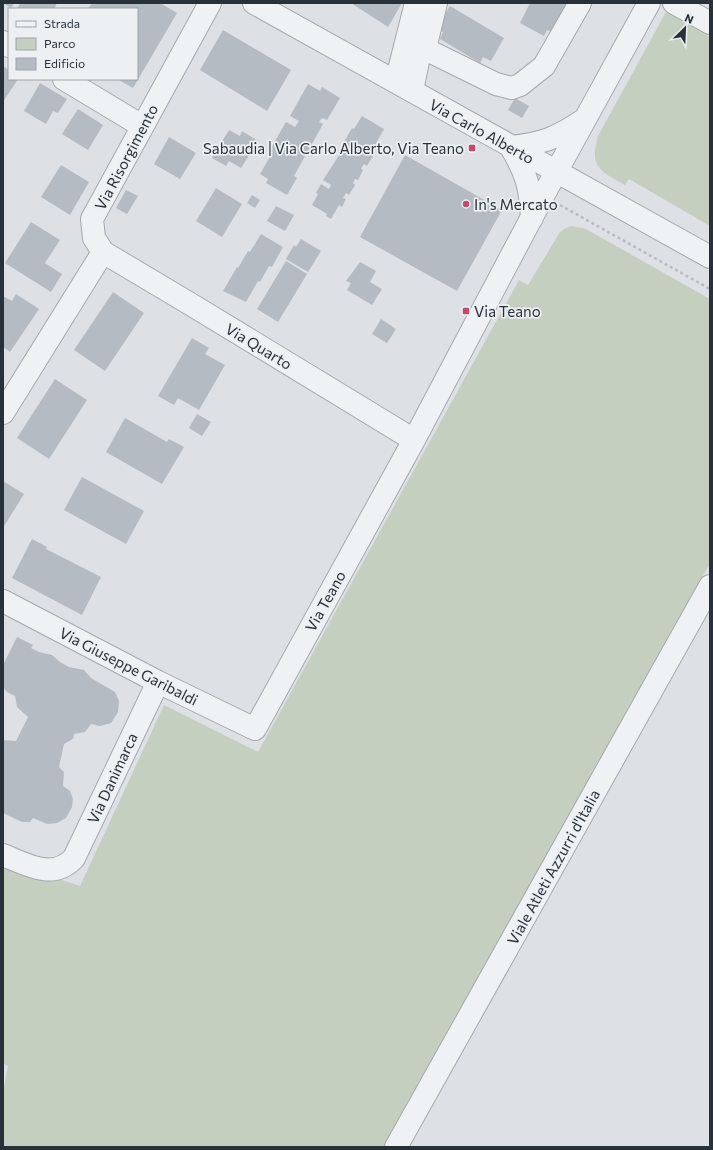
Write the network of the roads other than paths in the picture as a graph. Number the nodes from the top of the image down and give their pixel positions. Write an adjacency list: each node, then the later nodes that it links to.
1 (210, 3): 13 (street, Via Risorgimento)
2 (254, 3): 11 (street, Via Carlo Alberto)
3 (416, 3): 11 (street)
4 (436, 3): 9 (street)
5 (580, 3): 9 (street)
6 (648, 3): 12 (street, Via Teano)
7 (674, 3): 8 (street)
8 (710, 23)
9 (425, 49): 11 (street)
10 (66, 80): 13 (street)
11 (404, 87): 14 (street, Via Carlo Alberto)
12 (584, 120): 14 (street); 15 (street, Via Teano)
13 (142, 126): 17 (street, Via Risorgimento)
14 (511, 147): 15 (street, Via Carlo Alberto); 16 (street)
15 (556, 172): 16 (street, Via Teano); 18 (street, Via Carlo Alberto)
16 (532, 219): 20 (street, Via Teano)
17 (103, 252): 19 (street); 20 (street, Via Quarto)
18 (710, 258)
19 (3, 413)
20 (414, 440): 24 (street, Via Teano)
21 (710, 586): 26 (street, Viale Atleti Azzurri d'Italia)
22 (3, 601): 23 (street, Via Giuseppe Garibaldi)
23 (158, 682): 24 (street, Via Giuseppe Garibaldi); 25 (street, Via Danimarca)
24 (255, 729)
25 (3, 855)
26 (396, 1147)

